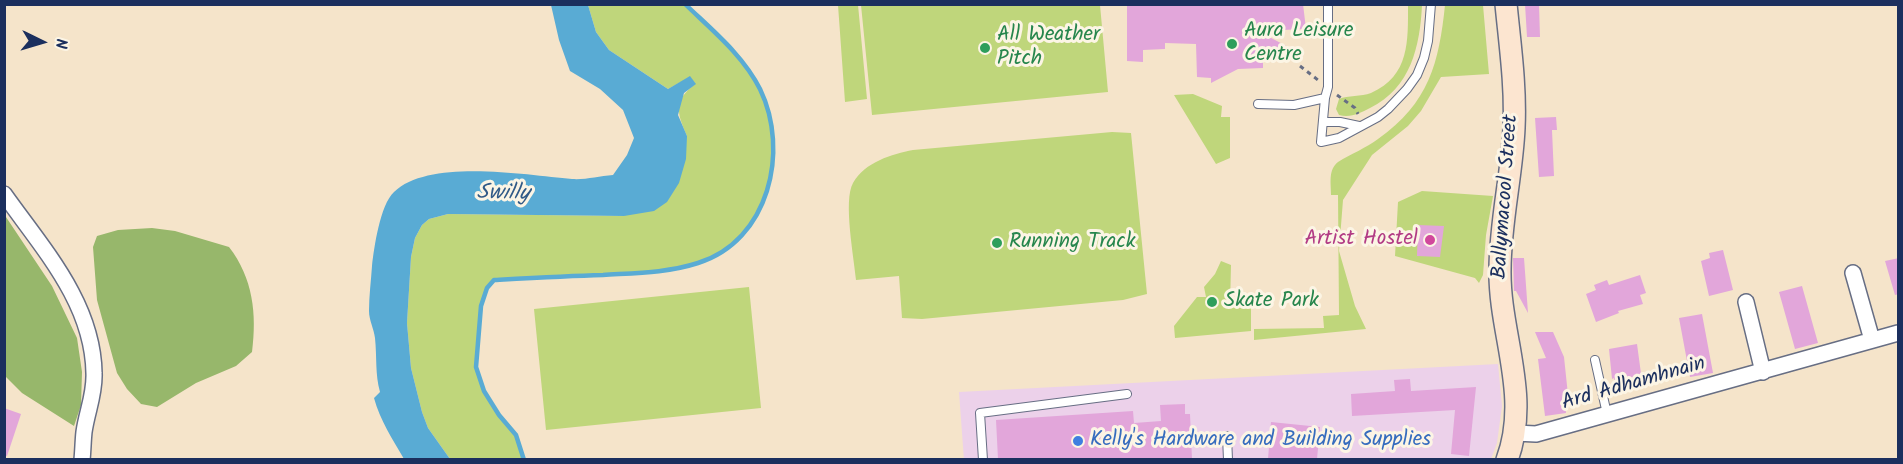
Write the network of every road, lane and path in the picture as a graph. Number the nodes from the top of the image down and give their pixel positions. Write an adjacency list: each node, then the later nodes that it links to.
1 (1328, 4): 5 (lane)
2 (1431, 4): 9 (lane)
3 (1506, 4): 19 (main road, Ballymacool Street)
4 (1300, 66): 5 (path)
5 (1328, 87): 6 (lane); 9 (path)
6 (1325, 98): 7 (lane); 8 (lane)
7 (1258, 104)
8 (1323, 122): 9 (lane); 9 (lane)
9 (1361, 125)
10 (4, 195): 21 (street)
11 (1852, 273): 14 (street)
12 (1746, 302): 16 (street)
13 (1899, 333): 14 (street, Ard Adhamhnain)
14 (1872, 340): 16 (street, Ard Adhamhnain)
15 (1596, 360): 18 (lane)
16 (1763, 372): 18 (street, Ard Adhamhnain)
17 (1127, 394): 22 (lane)
18 (1607, 414): 19 (street, Ard Adhamhnain)
19 (1515, 433): 24 (main road, Ballymacool Street)
20 (1227, 436): 23 (lane)
21 (82, 459)
22 (983, 459)
23 (1228, 459)
24 (1507, 459)

